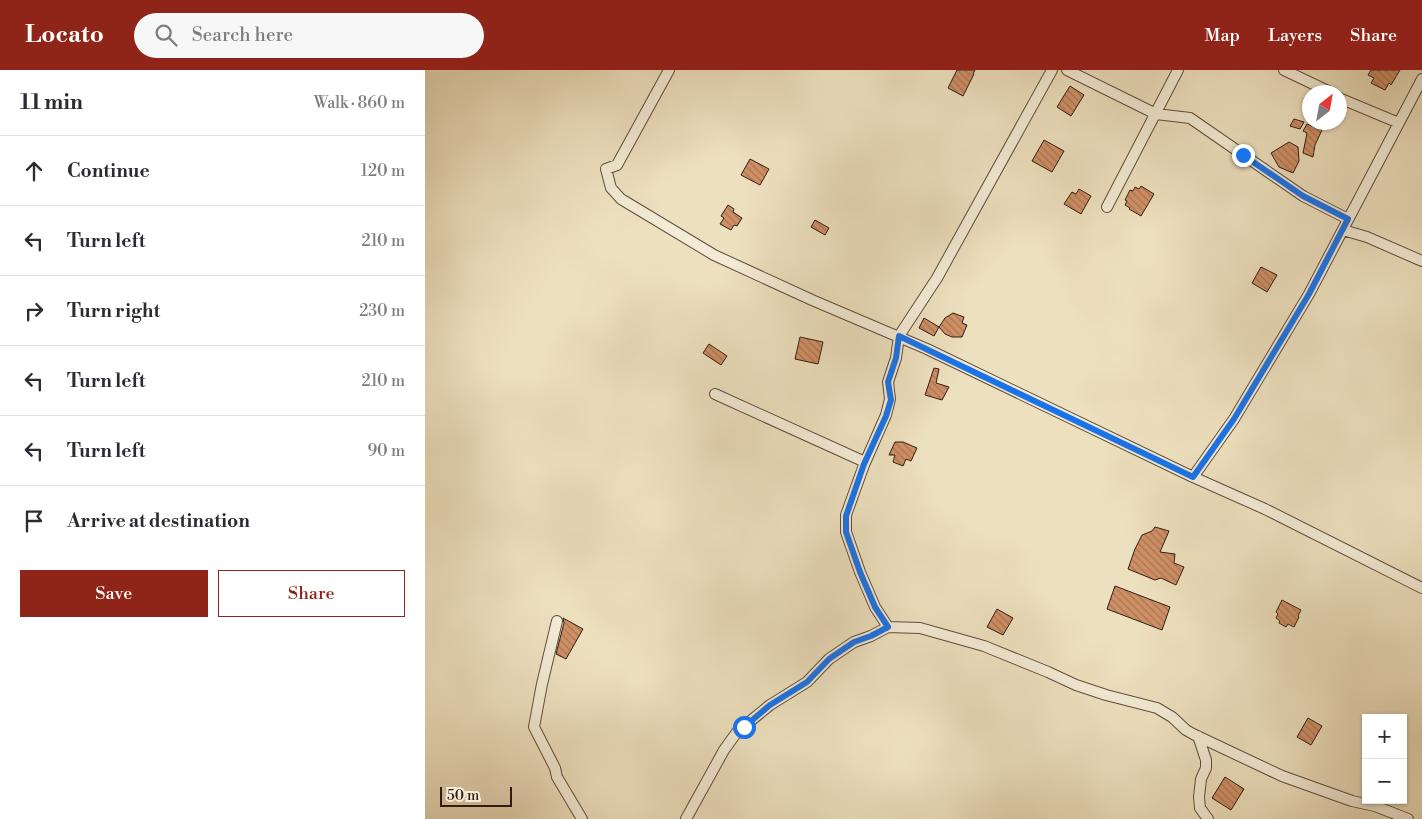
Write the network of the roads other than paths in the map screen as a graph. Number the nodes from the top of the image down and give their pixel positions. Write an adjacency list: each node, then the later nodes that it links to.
1 (669, 70): 15 (street)
2 (1052, 70): 15 (street)
3 (1067, 70): 9 (street)
4 (1179, 70): 9 (street)
5 (1284, 70): 7 (street)
6 (1422, 79): 10 (street)
7 (1315, 85)
8 (1347, 101): 10 (street)
9 (1156, 114): 11 (street); 12 (street)
10 (1399, 123): 12 (street)
11 (1107, 207)
12 (1348, 219): 13 (street)
13 (1343, 230): 14 (street); 18 (street)
14 (1422, 261)
15 (899, 336): 17 (street); 18 (street)
16 (715, 394): 17 (street)
17 (865, 462): 21 (street)
18 (1193, 477): 19 (street)
19 (1422, 588)
20 (557, 622): 23 (street)
21 (888, 627): 22 (street); 24 (street)
22 (1198, 736): 25 (street); 26 (street)
23 (582, 819)
24 (686, 819)
25 (1208, 819)
26 (1408, 819)

